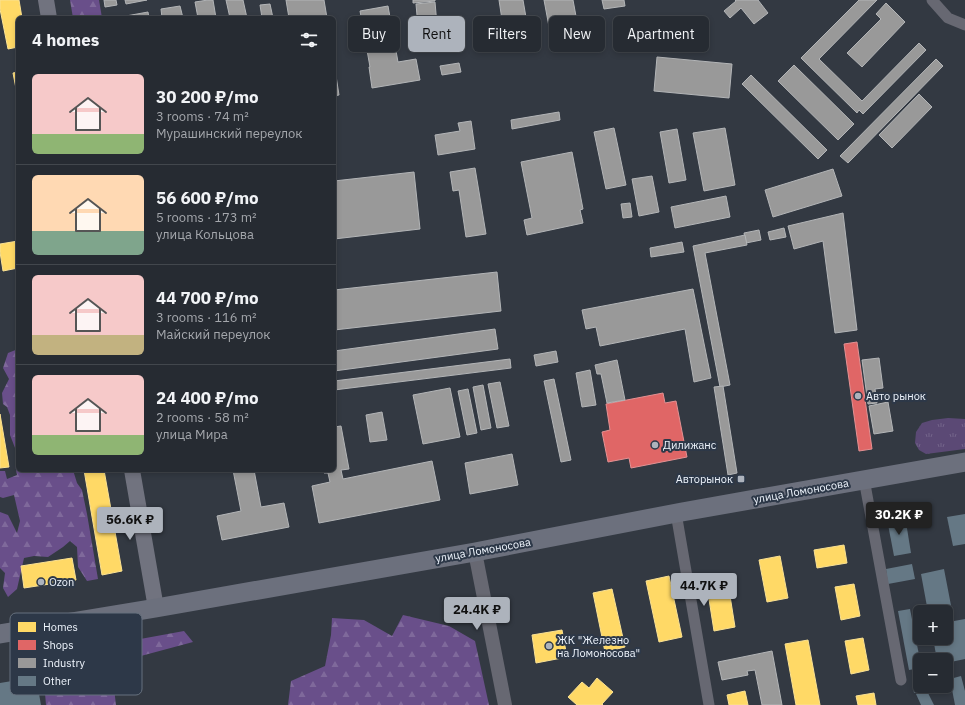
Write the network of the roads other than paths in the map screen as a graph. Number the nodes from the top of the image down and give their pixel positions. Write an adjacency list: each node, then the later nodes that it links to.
1 (46, 0): 3 (main road)
2 (932, 0): 4 (street)
3 (49, 16)
4 (965, 26)
5 (965, 462): 7 (highway, улица Ломоносова)
6 (132, 472): 10 (main road)
7 (864, 479): 8 (highway, улица Ломоносова); 14 (street)
8 (676, 513): 9 (highway, улица Ломоносова); 16 (street)
9 (476, 552): 10 (highway, улица Ломоносова); 15 (street)
10 (156, 608): 11 (highway, улица Ломоносова)
11 (126, 613)
12 (10, 632): 13 (highway, улица Ломоносова)
13 (0, 634)
14 (901, 680)
15 (505, 705)
16 (709, 705)

